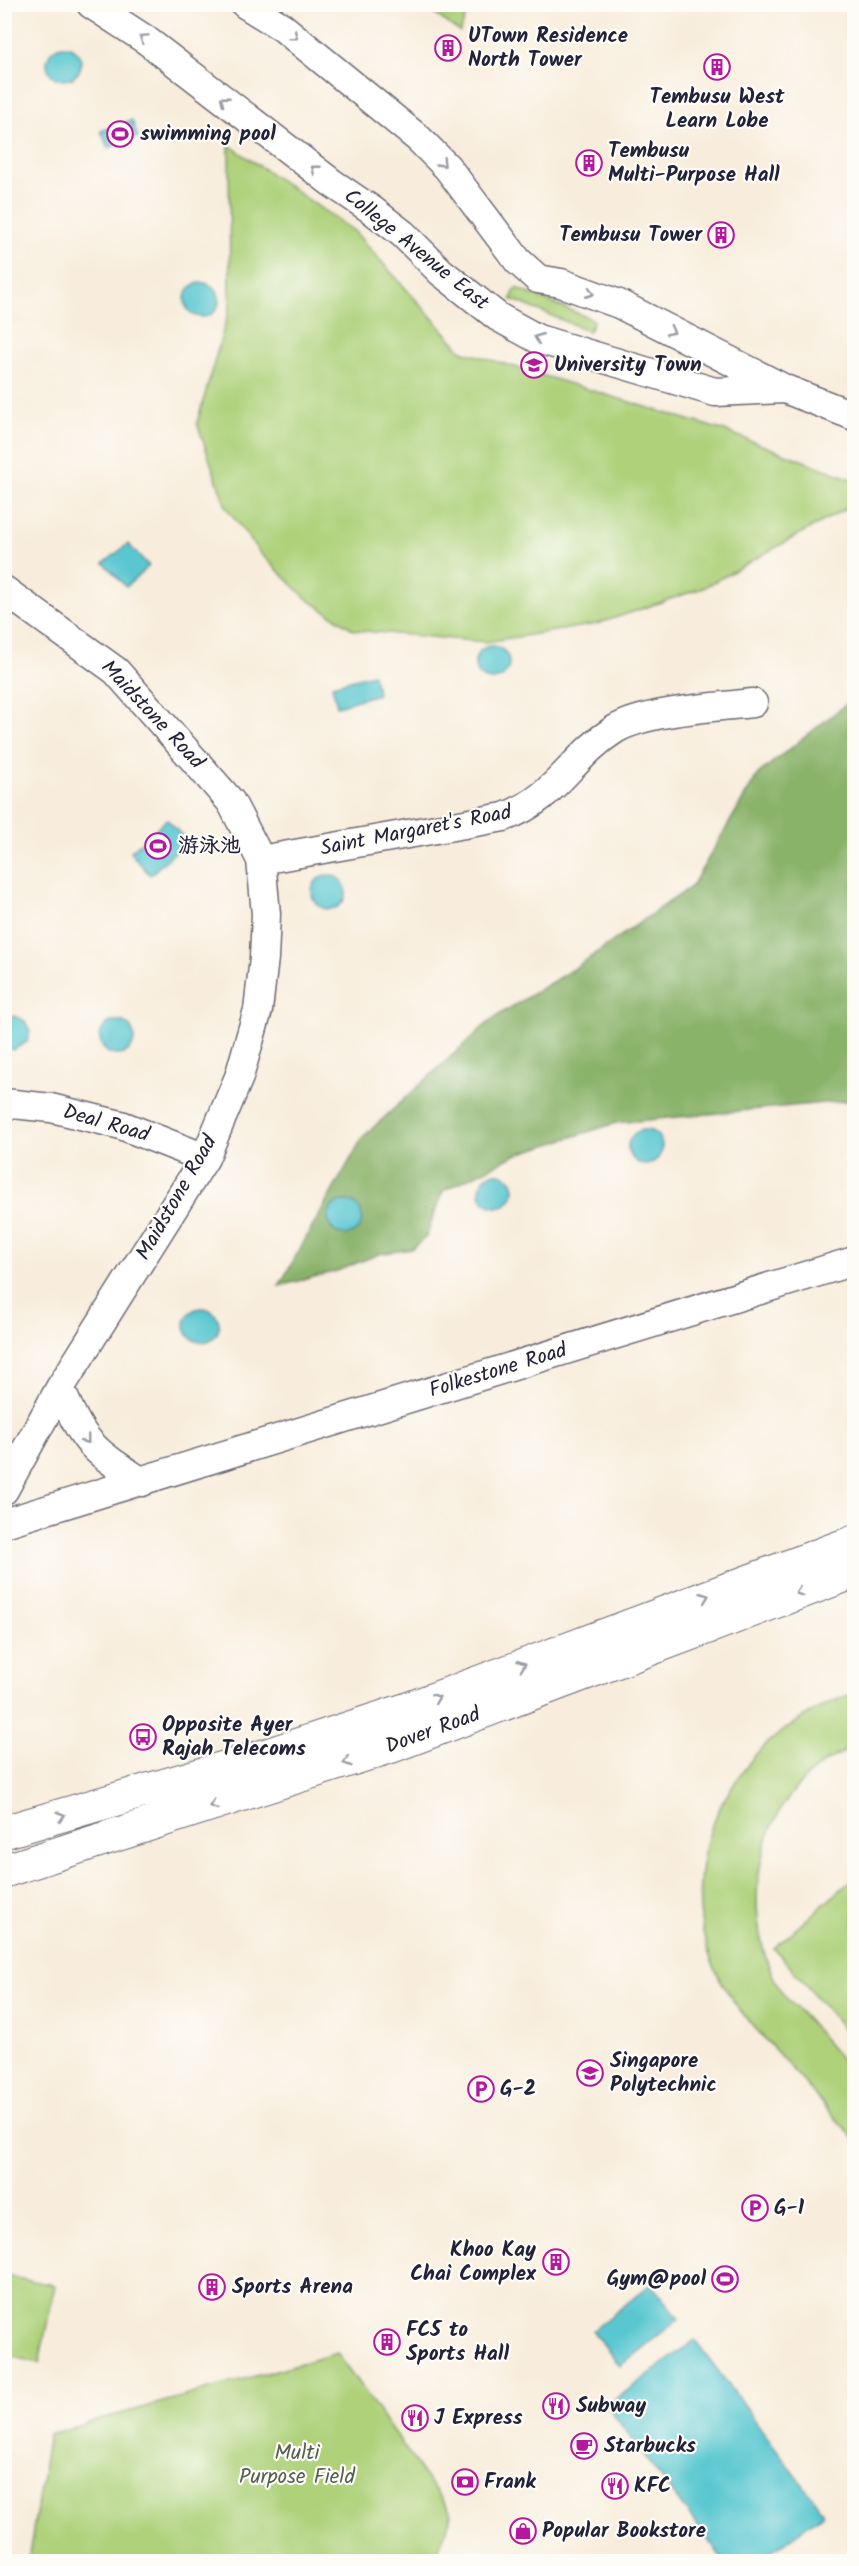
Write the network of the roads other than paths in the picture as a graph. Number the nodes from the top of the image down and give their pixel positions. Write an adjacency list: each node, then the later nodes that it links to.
1 (91, 4): 3 (street, College Avenue East, one-way to 1)
2 (245, 4): 3 (street, College Avenue East, one-way to 3)
3 (785, 389): 4 (street, College Avenue East)
4 (855, 416)
5 (4, 590): 7 (street, Maidstone Road)
6 (753, 703): 7 (street, Saint Margaret's Road)
7 (261, 860): 9 (street, Maidstone Road)
8 (4, 1103): 9 (street, Deal Road)
9 (205, 1158): 11 (street, Maidstone Road)
10 (855, 1261): 12 (street, Folkestone Road)
11 (60, 1388): 12 (street, one-way to 12); 13 (street, Maidstone Road)
12 (142, 1482): 14 (street, Folkestone Road)
13 (4, 1490)
14 (4, 1523)
15 (852, 1555): 16 (street, Dover Road, one-way to 15); 17 (street, Dover Road, one-way to 17)
16 (4, 1832)
17 (4, 1871)

